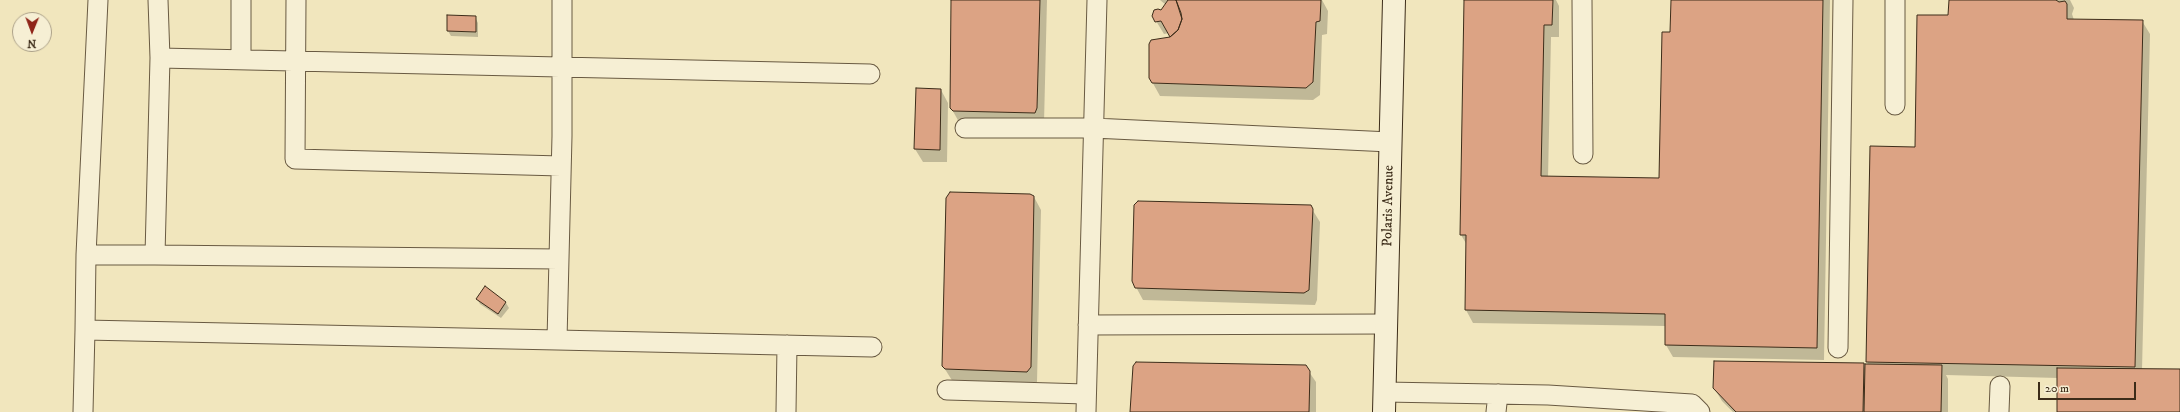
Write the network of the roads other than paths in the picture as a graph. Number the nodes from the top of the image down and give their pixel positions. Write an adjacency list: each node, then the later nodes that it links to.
1 (98, 0): 22 (lane)
2 (158, 0): 11 (lane)
3 (241, 0): 12 (lane)
4 (296, 0): 13 (lane)
5 (562, 0): 14 (lane)
6 (1097, 0): 18 (lane)
7 (1394, 0): 19 (street, Polaris Avenue)
8 (1582, 0): 20 (lane)
9 (1843, 0): 31 (lane)
10 (1895, 0): 16 (lane)
11 (160, 58): 12 (lane); 23 (lane)
12 (241, 60): 13 (lane)
13 (296, 62): 14 (lane); 21 (lane)
14 (561, 68): 15 (lane); 21 (lane)
15 (870, 74)
16 (1894, 105)
17 (964, 128): 18 (lane)
18 (1093, 128): 19 (lane); 26 (lane)
19 (1390, 142): 25 (street, Polaris Avenue)
20 (1583, 154)
21 (561, 166): 24 (lane)
22 (86, 255): 23 (lane); 27 (lane)
23 (155, 255): 24 (lane)
24 (559, 259): 28 (lane)
25 (1386, 324): 26 (lane); 34 (street, Polaris Avenue)
26 (1088, 325): 35 (lane)
27 (85, 330): 28 (lane); 37 (lane)
28 (557, 340): 29 (lane)
29 (787, 345): 30 (lane); 38 (lane)
30 (872, 348)
31 (1838, 348)
32 (2000, 386): 40 (lane)
33 (947, 390): 35 (lane)
34 (1384, 402): 36 (lane)
35 (1086, 403)
36 (1497, 403): 39 (lane)
37 (83, 412)
38 (786, 412)
39 (1700, 412)
40 (1999, 412)

